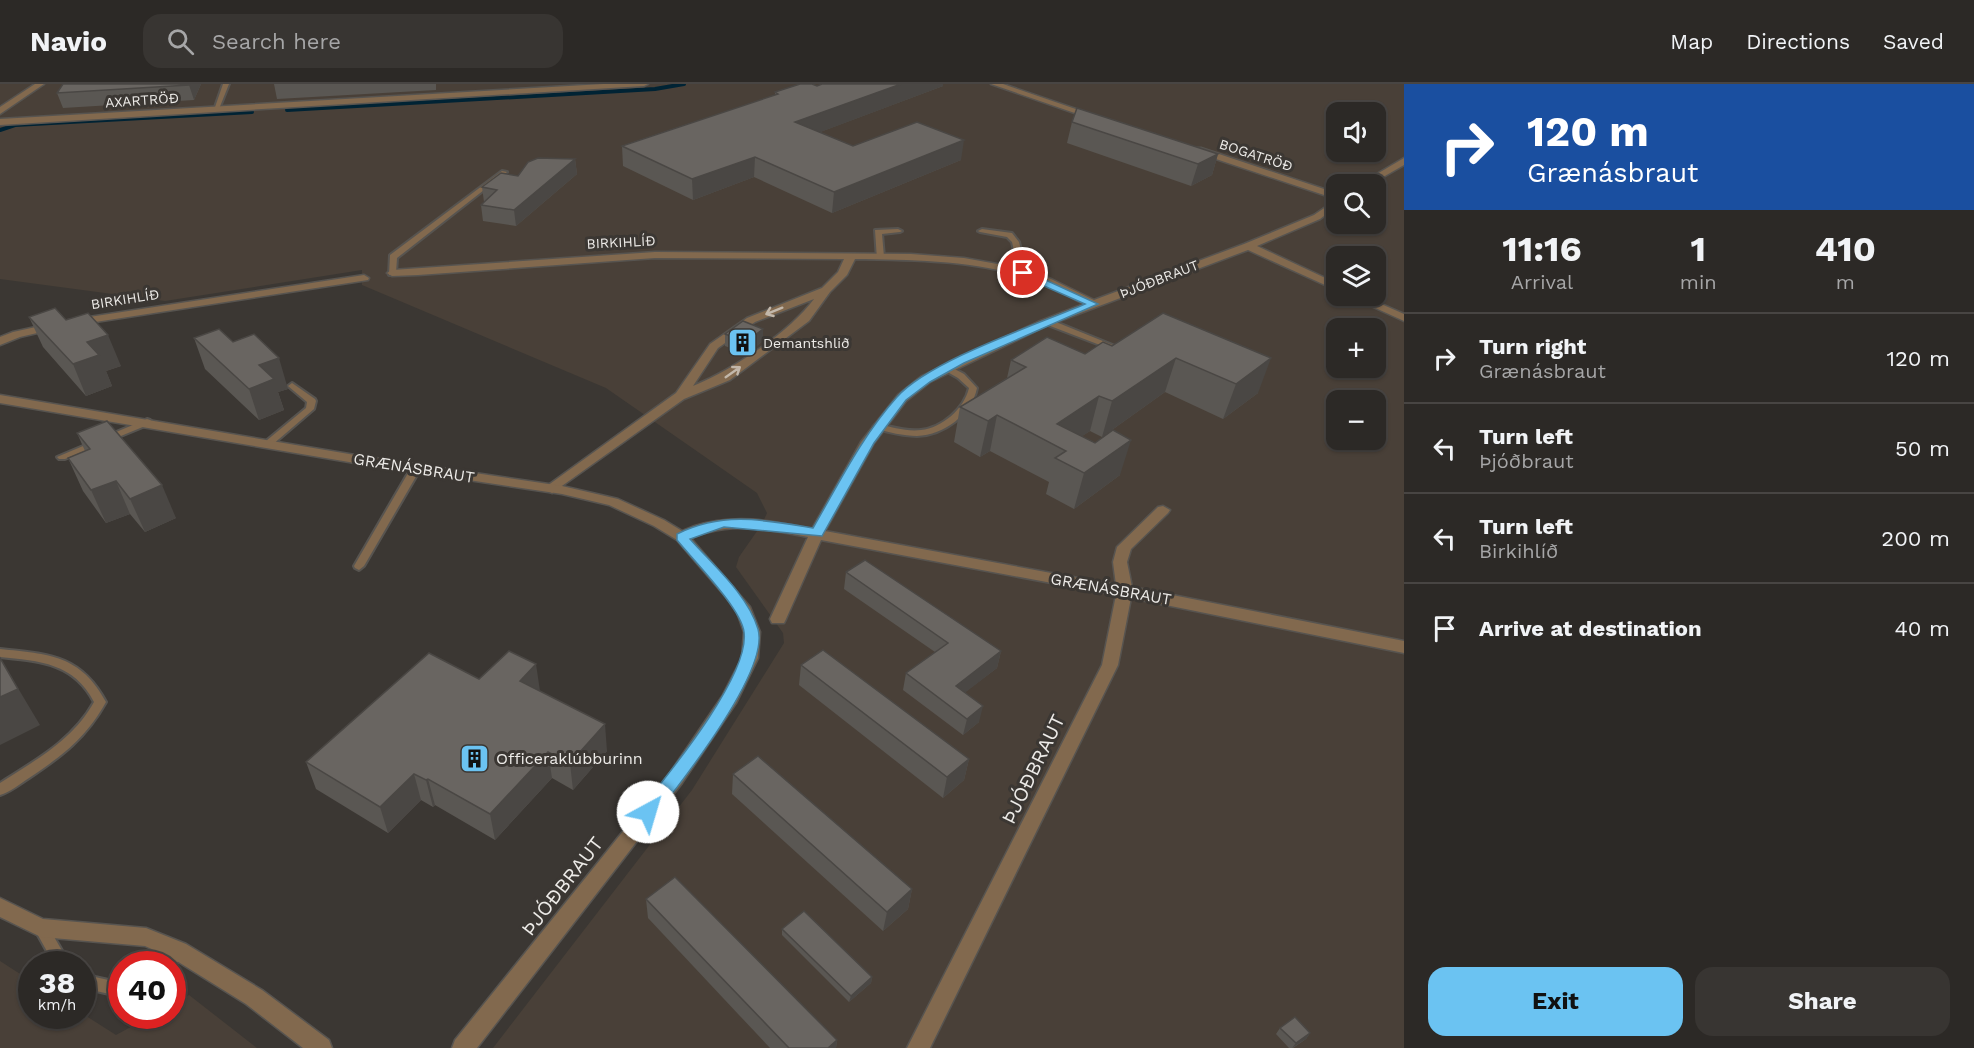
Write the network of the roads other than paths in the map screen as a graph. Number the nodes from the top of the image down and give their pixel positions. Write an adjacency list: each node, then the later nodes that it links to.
1 (40, 84): 6 (street)
2 (226, 84): 5 (lane)
3 (644, 84): 5 (street, AXARTRÖÐ)
4 (995, 84): 7 (street)
5 (216, 109): 8 (street, AXARTRÖÐ)
6 (0, 111)
7 (1105, 120)
8 (0, 122)
9 (1193, 149): 13 (street, BOGATRÖÐ)
10 (1404, 161): 12 (street)
11 (504, 172): 20 (lane)
12 (1382, 174)
13 (1326, 193)
14 (1326, 210): 17 (street, ÞJÓÐBRAUT)
15 (898, 231): 19 (lane)
16 (982, 231): 21 (lane)
17 (1248, 246): 23 (street); 25 (street, ÞJÓÐBRAUT)
18 (851, 256): 19 (street, BIRKIHLÍÐ); 20 (street, BIRKIHLÍÐ); 24 (street)
19 (880, 257): 21 (street, BIRKIHLÍÐ)
20 (392, 273)
21 (1023, 273): 25 (street, BIRKIHLÍÐ)
22 (364, 278): 29 (street, BIRKIHLÍÐ)
23 (1326, 282)
24 (826, 290): 33 (street, one-way to 24); 33 (street, one-way to 33)
25 (1093, 304): 28 (street, ÞJÓÐBRAUT)
26 (1377, 306): 27 (street)
27 (1404, 318)
28 (1048, 322): 30 (lane); 31 (street, ÞJÓÐBRAUT)
29 (0, 341)
30 (1119, 349)
31 (947, 368): 36 (street, ÞJÓÐBRAUT); 36 (lane)
32 (292, 387): 37 (lane)
33 (680, 396): 40 (street)
34 (0, 399): 35 (street, GRÆNÁSBRAUT)
35 (147, 422): 37 (street, GRÆNÁSBRAUT); 38 (lane)
36 (878, 427): 42 (street, ÞJÓÐBRAUT)
37 (269, 443): 39 (street, GRÆNÁSBRAUT)
38 (62, 457)
39 (416, 468): 40 (street, GRÆNÁSBRAUT); 44 (lane)
40 (552, 489): 43 (street, GRÆNÁSBRAUT)
41 (1163, 510): 45 (street, ÞJÓÐBRAUT)
42 (817, 533): 43 (street, GRÆNÁSBRAUT); 45 (street, GRÆNÁSBRAUT); 46 (street)
43 (682, 537): 56 (street, ÞJÓÐBRAUT)
44 (359, 566)
45 (1125, 591): 47 (street, GRÆNÁSBRAUT); 57 (street, ÞJÓÐBRAUT)
46 (778, 619)
47 (1404, 647)
48 (0, 653): 49 (lane)
49 (0, 790)
50 (0, 907): 51 (street)
51 (41, 928): 52 (lane); 53 (street)
52 (54, 951)
53 (163, 951)
54 (186, 965): 55 (street)
55 (321, 1048)
56 (463, 1048)
57 (918, 1048)

